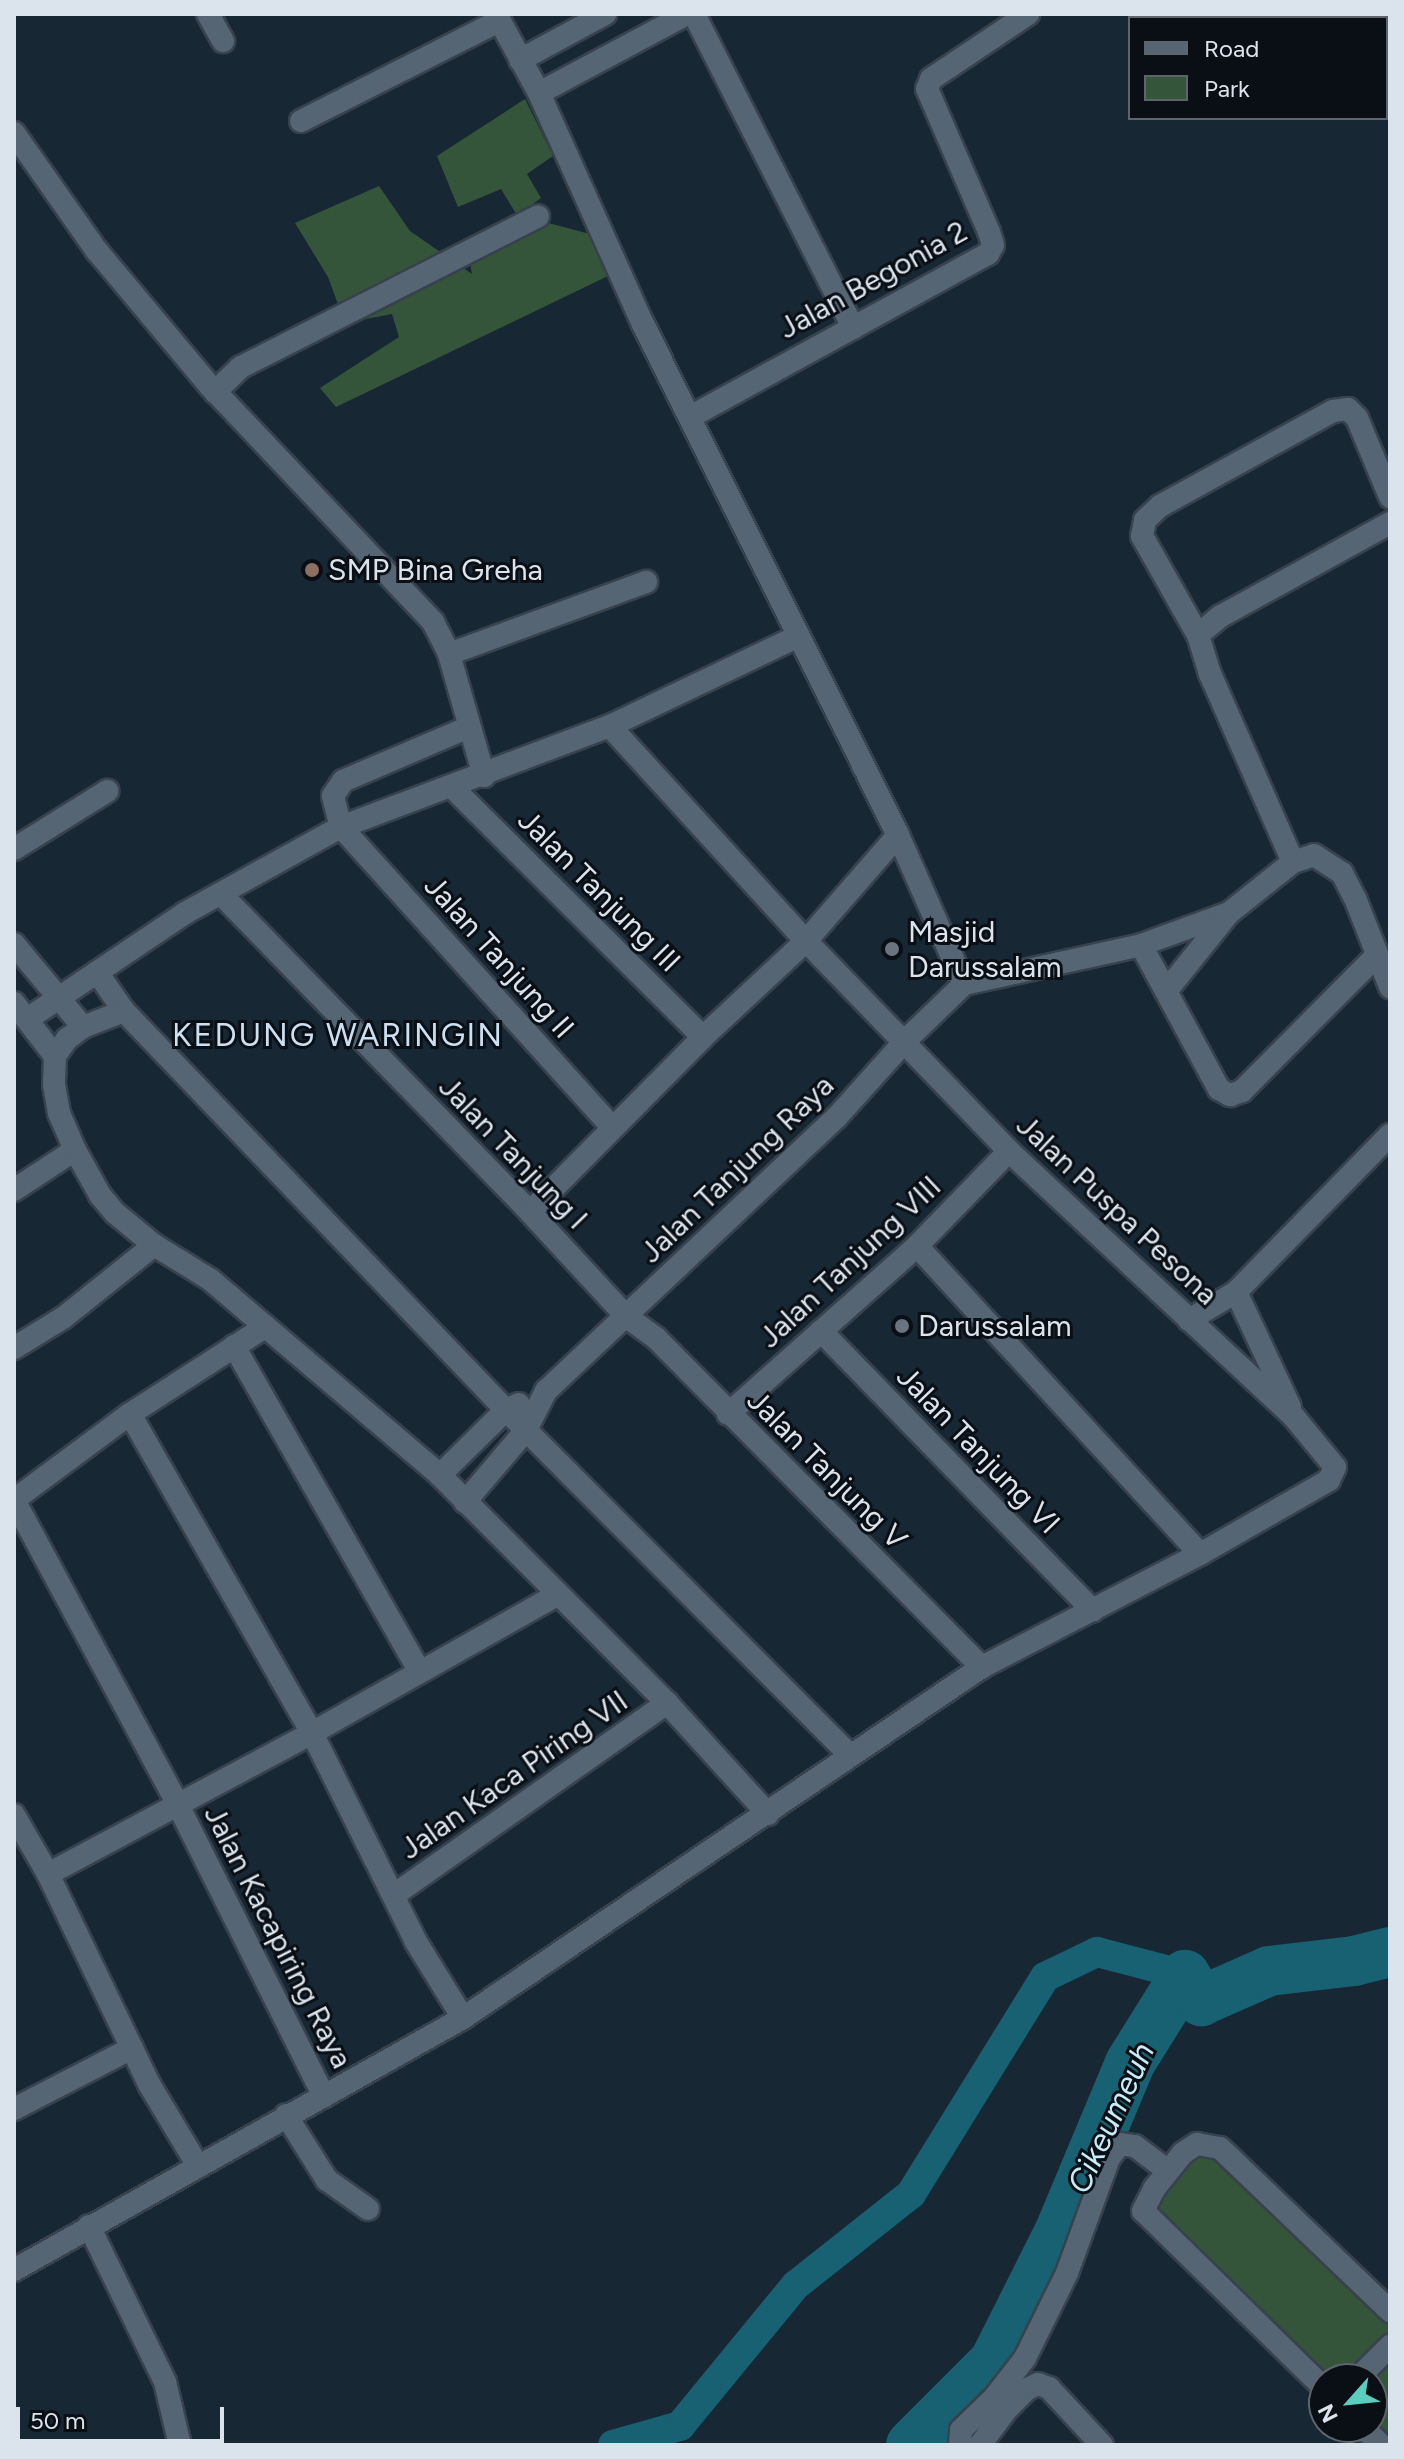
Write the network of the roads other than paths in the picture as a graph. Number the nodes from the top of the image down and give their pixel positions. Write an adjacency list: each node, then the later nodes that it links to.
1 (208, 14): 7 (street)
2 (605, 14): 8 (street)
3 (687, 14): 9 (street)
4 (694, 14): 13 (street)
5 (1028, 14): 13 (street, Jalan Begonia 2)
6 (498, 17): 8 (street); 10 (street)
7 (223, 41)
8 (520, 60): 9 (street)
9 (539, 93): 15 (street)
10 (301, 121)
11 (14, 133): 14 (street)
12 (538, 216): 14 (street)
13 (853, 328): 15 (street, Jalan Begonia 2)
14 (215, 392): 21 (street)
15 (690, 417): 20 (street)
16 (1390, 497): 19 (street)
17 (1390, 523): 19 (street)
18 (646, 582): 21 (street)
19 (1198, 635): 30 (street)
20 (799, 636): 22 (street); 28 (street)
21 (449, 654): 23 (street)
22 (610, 726): 24 (street); 33 (street, Jalan Puspa Pesona)
23 (469, 727): 24 (street); 27 (street)
24 (484, 776): 25 (street)
25 (452, 787): 27 (street); 45 (street, Jalan Tanjung III)
26 (107, 791): 29 (street)
27 (341, 827): 31 (street); 48 (street, Jalan Tanjung II)
28 (898, 835): 33 (street); 38 (street)
29 (14, 849)
30 (1293, 862): 32 (street); 36 (street)
31 (221, 894): 37 (street); 53 (street, Jalan Tanjung I)
32 (1229, 913): 35 (street); 40 (street)
33 (806, 941): 45 (street); 46 (street, Jalan Puspa Pesona)
34 (14, 944): 41 (street)
35 (1141, 945): 38 (street); 40 (street)
36 (1375, 957): 39 (street); 40 (street)
37 (97, 972): 41 (street); 43 (street)
38 (964, 984): 46 (street, Jalan Tanjung Raya)
39 (1390, 987)
40 (1167, 990)
41 (59, 995): 42 (street); 44 (street)
42 (21, 1010): 47 (street)
43 (124, 1011): 44 (street); 64 (street)
44 (83, 1027): 47 (street)
45 (703, 1037): 48 (street)
46 (905, 1041): 51 (street, Jalan Puspa Pesona); 57 (street, Jalan Tanjung Raya)
47 (55, 1056): 50 (street)
48 (612, 1127): 53 (street)
49 (1390, 1135): 56 (street)
50 (75, 1150): 52 (street); 54 (street)
51 (1009, 1151): 55 (street, Jalan Tanjung VIII); 58 (street, Jalan Puspa Pesona)
52 (14, 1190)
53 (530, 1212): 57 (street, Jalan Tanjung I)
54 (154, 1245): 59 (street); 62 (street)
55 (917, 1246): 60 (street, Jalan Tanjung VIII); 72 (street)
56 (1236, 1292): 58 (street); 67 (street, Jalan Puspa Pesona)
57 (627, 1317): 63 (street, Jalan Tanjung Raya); 66 (street, Jalan Tanjung V)
58 (1189, 1320): 67 (street, Jalan Puspa Pesona)
59 (265, 1327): 61 (street); 69 (street)
60 (821, 1331): 66 (street, Jalan Tanjung VIII); 74 (street, Jalan Tanjung VI)
61 (234, 1346): 65 (street); 76 (street)
62 (14, 1348)
63 (546, 1391): 64 (street, Jalan Tanjung Raya); 68 (street, Jalan Tanjung Raya)
64 (506, 1410): 68 (street); 69 (street, Jalan Tanjung Raya)
65 (130, 1414): 70 (street); 78 (street)
66 (728, 1414): 75 (street, Jalan Tanjung V)
67 (1294, 1417): 72 (street, Jalan Puspa Pesona)
68 (526, 1430): 71 (street, Jalan Tanjung Raya); 79 (street)
69 (440, 1475): 71 (street)
70 (14, 1500): 80 (street, Jalan Kacapiring Raya)
71 (465, 1502): 73 (street)
72 (1200, 1554): 74 (street)
73 (557, 1595): 76 (street); 77 (street)
74 (1093, 1611): 75 (street)
75 (982, 1667): 79 (street)
76 (420, 1672): 78 (street)
77 (667, 1703): 81 (street); 84 (street, Jalan Kaca Piring VII)
78 (312, 1733): 80 (street); 84 (street)
79 (849, 1754): 81 (street)
80 (178, 1805): 83 (street); 87 (street, Jalan Kacapiring Raya)
81 (768, 1814): 85 (street)
82 (14, 1815): 83 (street)
83 (48, 1874): 86 (street)
84 (394, 1895): 85 (street)
85 (463, 2018): 87 (street)
86 (132, 2048): 88 (street); 90 (street)
87 (324, 2096): 89 (street)
88 (14, 2109)
89 (286, 2115): 90 (street); 92 (street)
90 (198, 2166): 93 (street)
91 (1168, 2171): 95 (street); 98 (street); 100 (street)
92 (368, 2209)
93 (89, 2226): 94 (street); 99 (street)
94 (14, 2270)
95 (1390, 2311)
96 (1390, 2346): 97 (street)
97 (1373, 2363)
98 (1308, 2372)
99 (180, 2445)
100 (960, 2445)
101 (980, 2445): 102 (street)
102 (1102, 2445)

